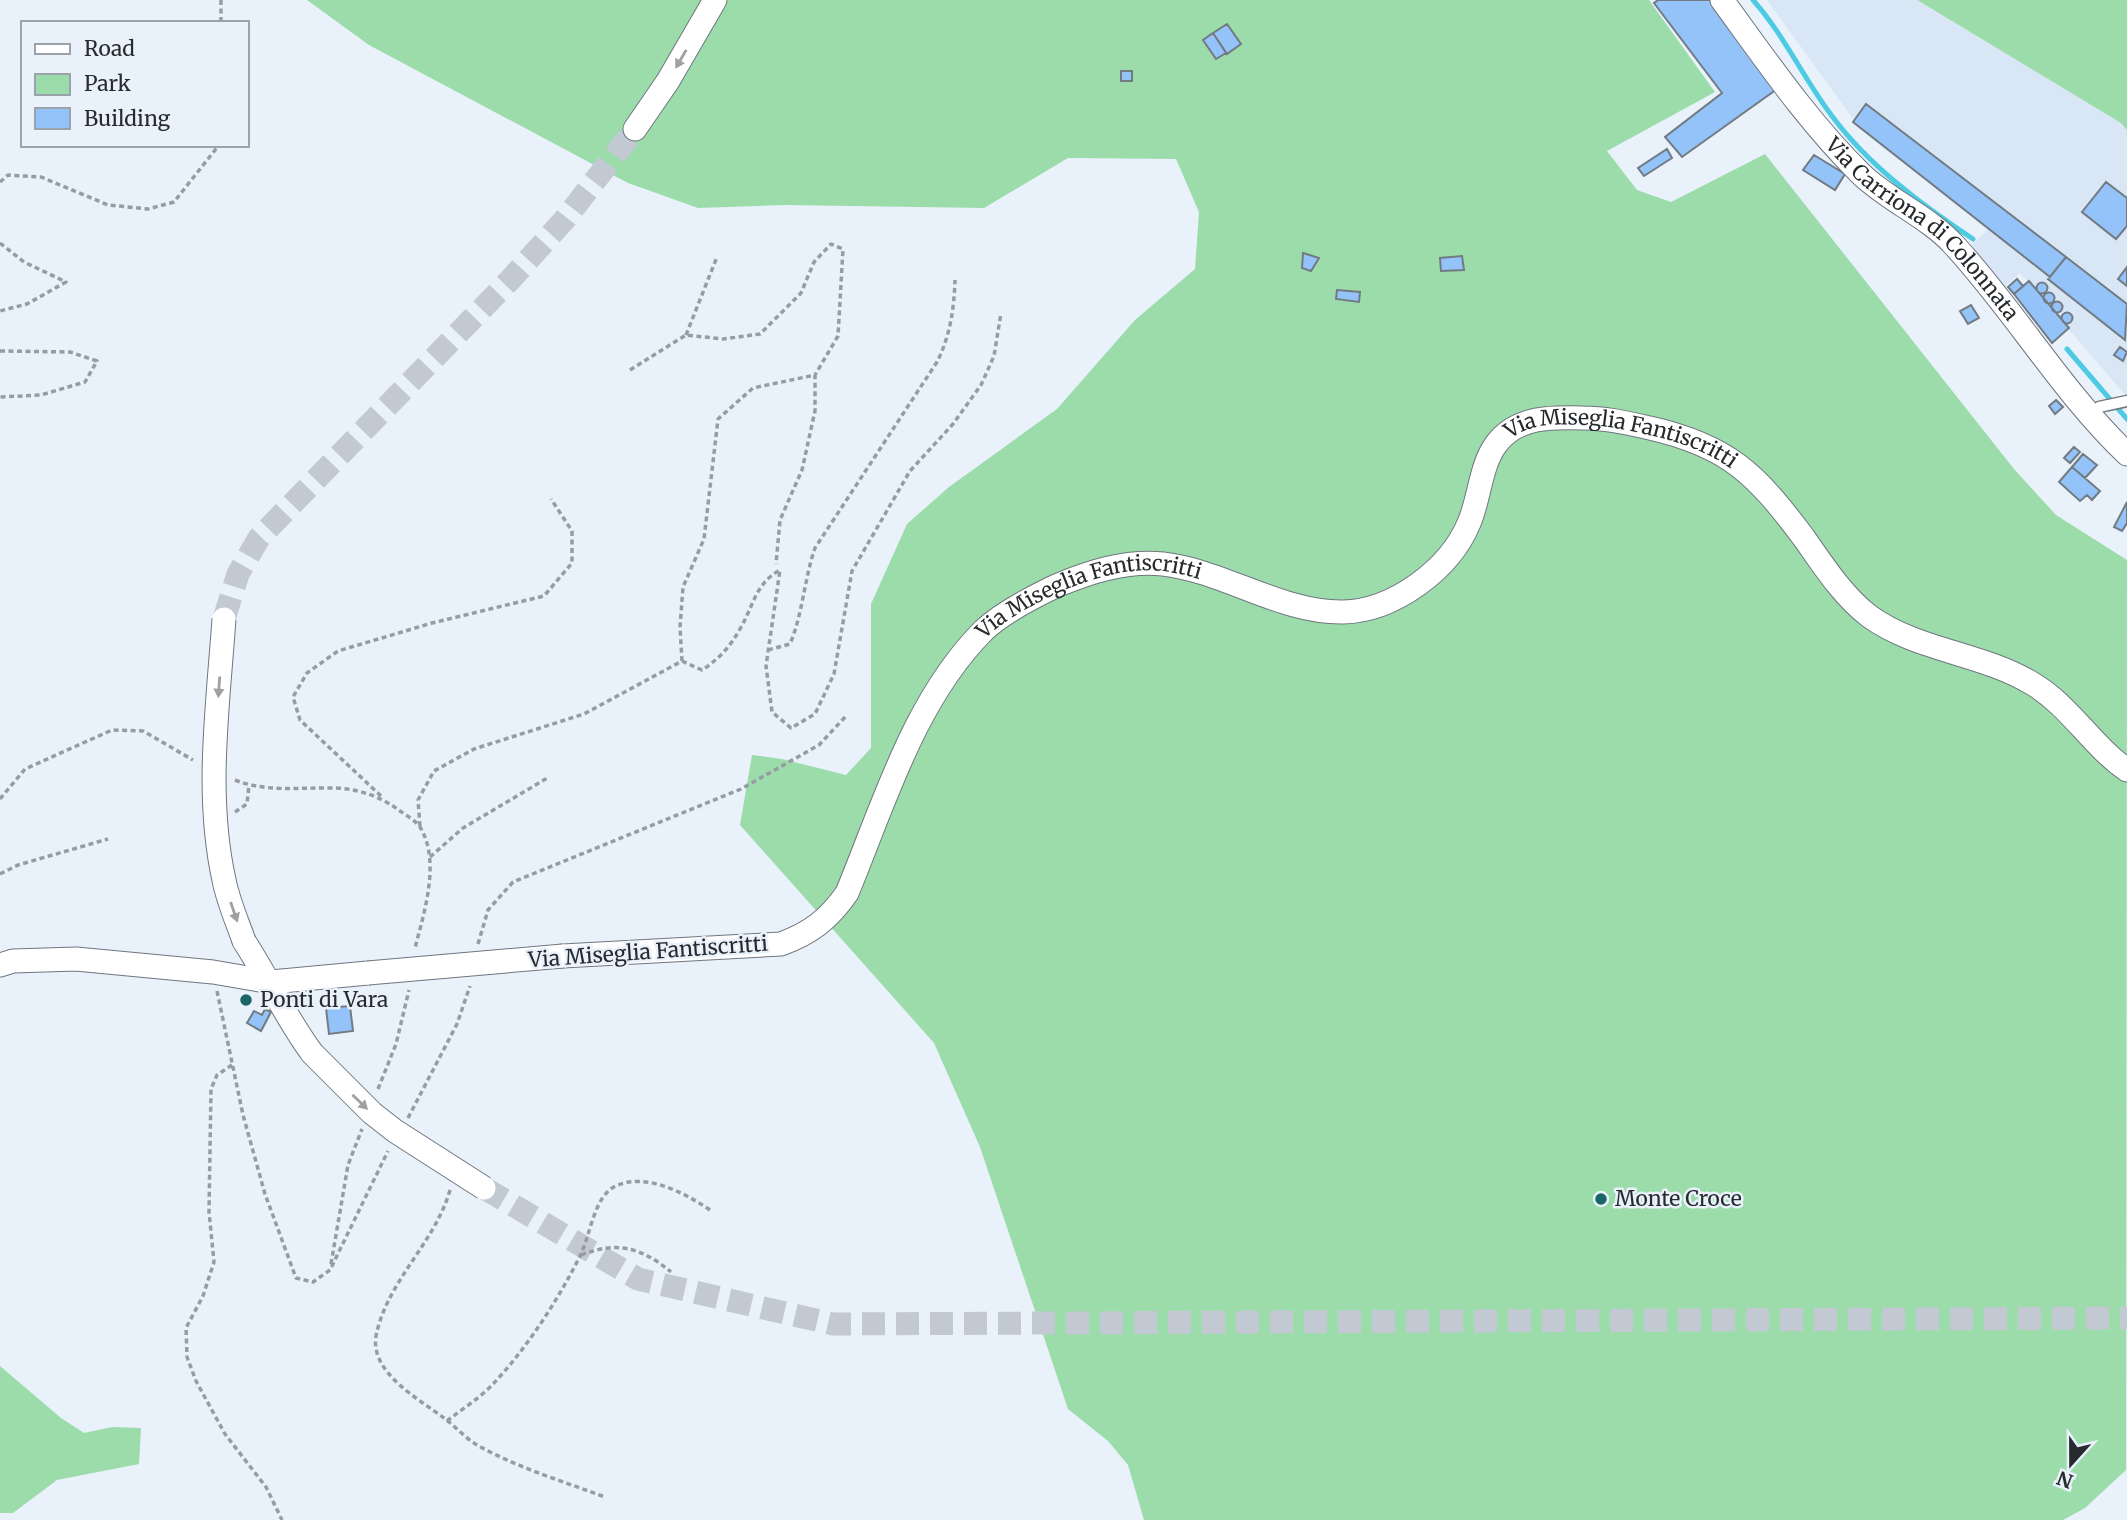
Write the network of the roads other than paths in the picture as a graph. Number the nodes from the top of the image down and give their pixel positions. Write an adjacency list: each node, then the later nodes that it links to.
1 (715, 0): 3 (street, one-way to 3)
2 (1722, 0): 5 (street, Via Carriona di Colonnata)
3 (635, 129)
4 (2127, 401): 5 (lane)
5 (2094, 410): 6 (street, Via Carriona di Colonnata)
6 (2127, 454)
7 (224, 619): 10 (street, one-way to 10, bridge)
8 (2127, 770): 10 (street, Via Miseglia Fantiscritti, bridge)
9 (0, 965): 10 (street, Via Miseglia Fantiscritti)
10 (271, 982): 11 (street, one-way to 11, bridge)
11 (484, 1188)

